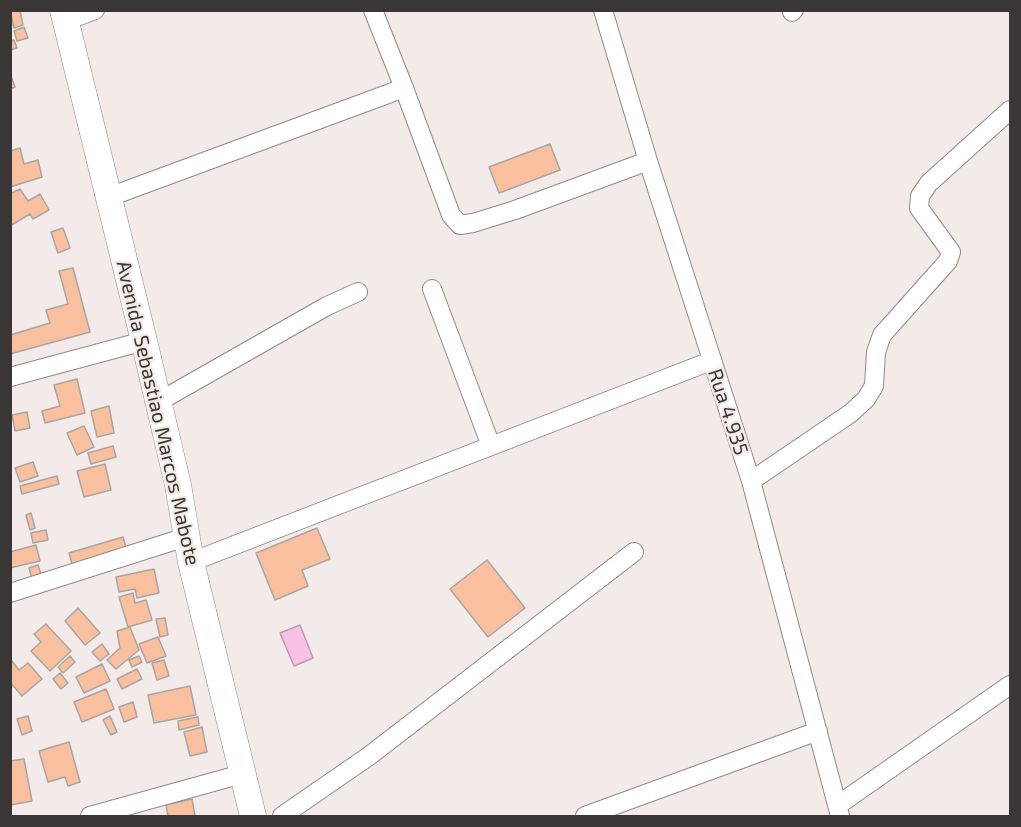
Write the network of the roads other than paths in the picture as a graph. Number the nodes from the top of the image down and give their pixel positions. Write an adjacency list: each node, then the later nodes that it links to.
1 (95, 10): 4 (street)
2 (373, 10): 5 (street)
3 (603, 10): 7 (street, Rua 4.935)
4 (64, 16): 8 (main road, Avenida Sebastiao Marcos Mabote)
5 (405, 88): 7 (street); 8 (street)
6 (1011, 110): 16 (street)
7 (648, 161): 12 (street, Rua 4.935)
8 (109, 197): 11 (main road, Avenida Sebastiao Marcos Mabote)
9 (432, 289): 15 (street)
10 (358, 292): 14 (street)
11 (144, 341): 13 (street); 14 (main road, Avenida Sebastiao Marcos Mabote)
12 (711, 361): 15 (street); 16 (street, Rua 4.935)
13 (10, 377)
14 (158, 402): 17 (main road, Avenida Sebastiao Marcos Mabote)
15 (492, 446): 19 (street)
16 (751, 481): 22 (street, Rua 4.935)
17 (186, 537): 19 (main road, Avenida Sebastiao Marcos Mabote); 20 (street)
18 (634, 552): 27 (street)
19 (191, 562): 23 (main road, Avenida Sebastiao Marcos Mabote)
20 (10, 593)
21 (1011, 685): 24 (street)
22 (818, 731): 24 (street, Rua 4.935); 28 (street)
23 (242, 774): 25 (street); 26 (main road, Avenida Sebastiao Marcos Mabote)
24 (839, 811)
25 (90, 816)
26 (253, 816)
27 (282, 816)
28 (585, 816)

